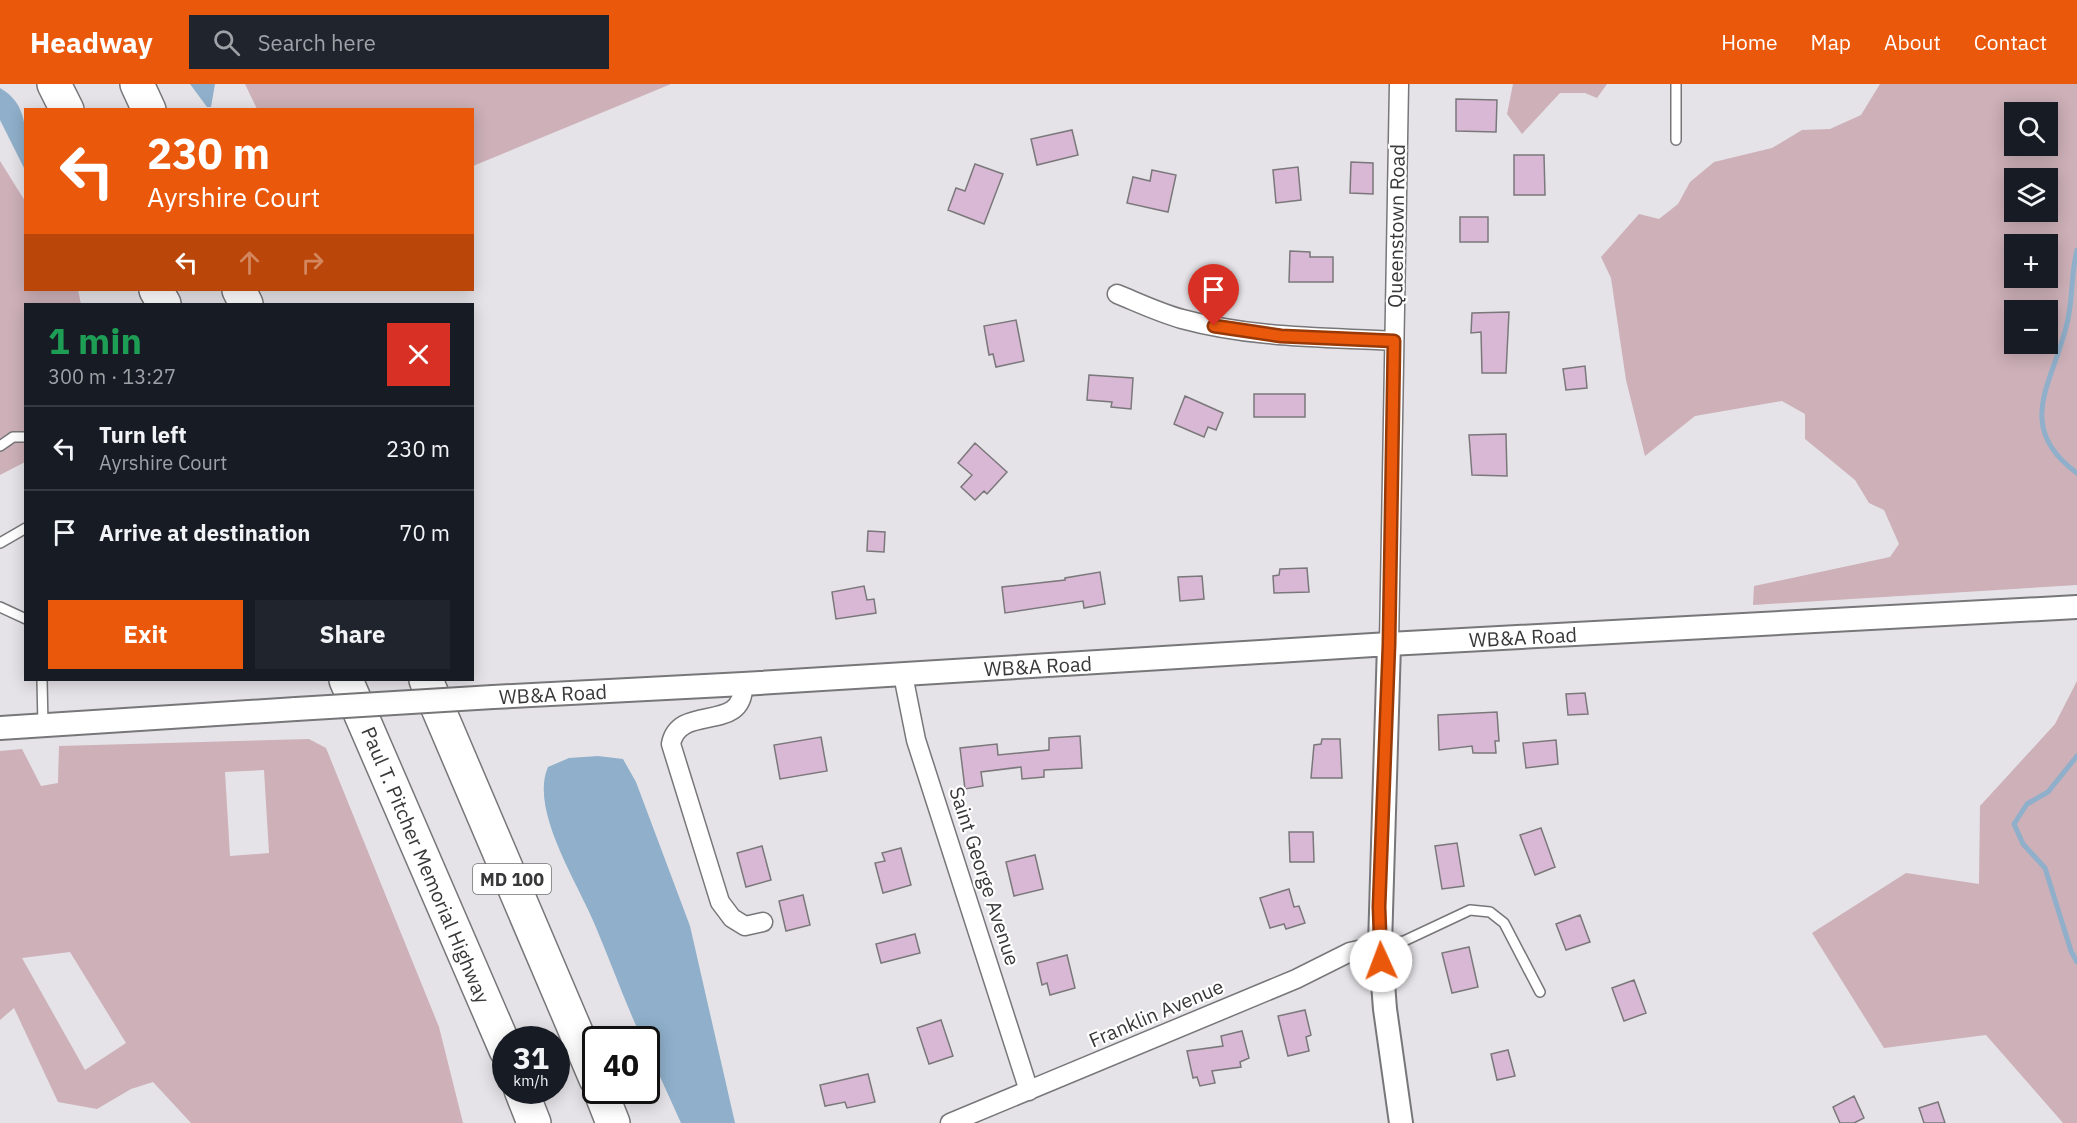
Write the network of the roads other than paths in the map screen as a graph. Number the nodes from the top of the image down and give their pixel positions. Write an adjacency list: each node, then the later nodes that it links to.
1 (54, 84): 5 (highway)
2 (137, 84): 6 (highway)
3 (1399, 84): 9 (street, Queenstown Road)
4 (1676, 84): 7 (lane)
5 (66, 108)
6 (148, 108)
7 (1676, 140)
8 (1118, 294): 9 (street)
9 (1394, 341): 17 (street, Queenstown Road)
10 (24, 437): 11 (lane)
11 (0, 447)
12 (24, 529): 13 (lane)
13 (0, 543)
14 (0, 607): 16 (lane)
15 (2077, 608): 17 (street, WB&A Road)
16 (24, 618)
17 (1389, 644): 18 (street, WB&A Road); 26 (street, Queenstown Road)
18 (903, 675): 22 (street, WB&A Road); 30 (street, Saint George Avenue)
19 (42, 681): 23 (lane)
20 (346, 681): 28 (highway, Paul T. Pitcher Memorial Highway)
21 (426, 681): 29 (highway, MD 100)
22 (743, 684): 23 (street, WB&A Road, bridge); 25 (street)
23 (44, 725): 24 (street, WB&A Road)
24 (0, 728)
25 (763, 922)
26 (1380, 945): 27 (lane); 30 (street, Franklin Avenue); 36 (street, Queenstown Road)
27 (1540, 992)
28 (496, 1026)
29 (582, 1046)
30 (1029, 1090): 35 (street, Franklin Avenue)
31 (527, 1104): 33 (highway)
32 (606, 1104): 34 (highway)
33 (534, 1123)
34 (613, 1123)
35 (950, 1123)
36 (1401, 1123)

